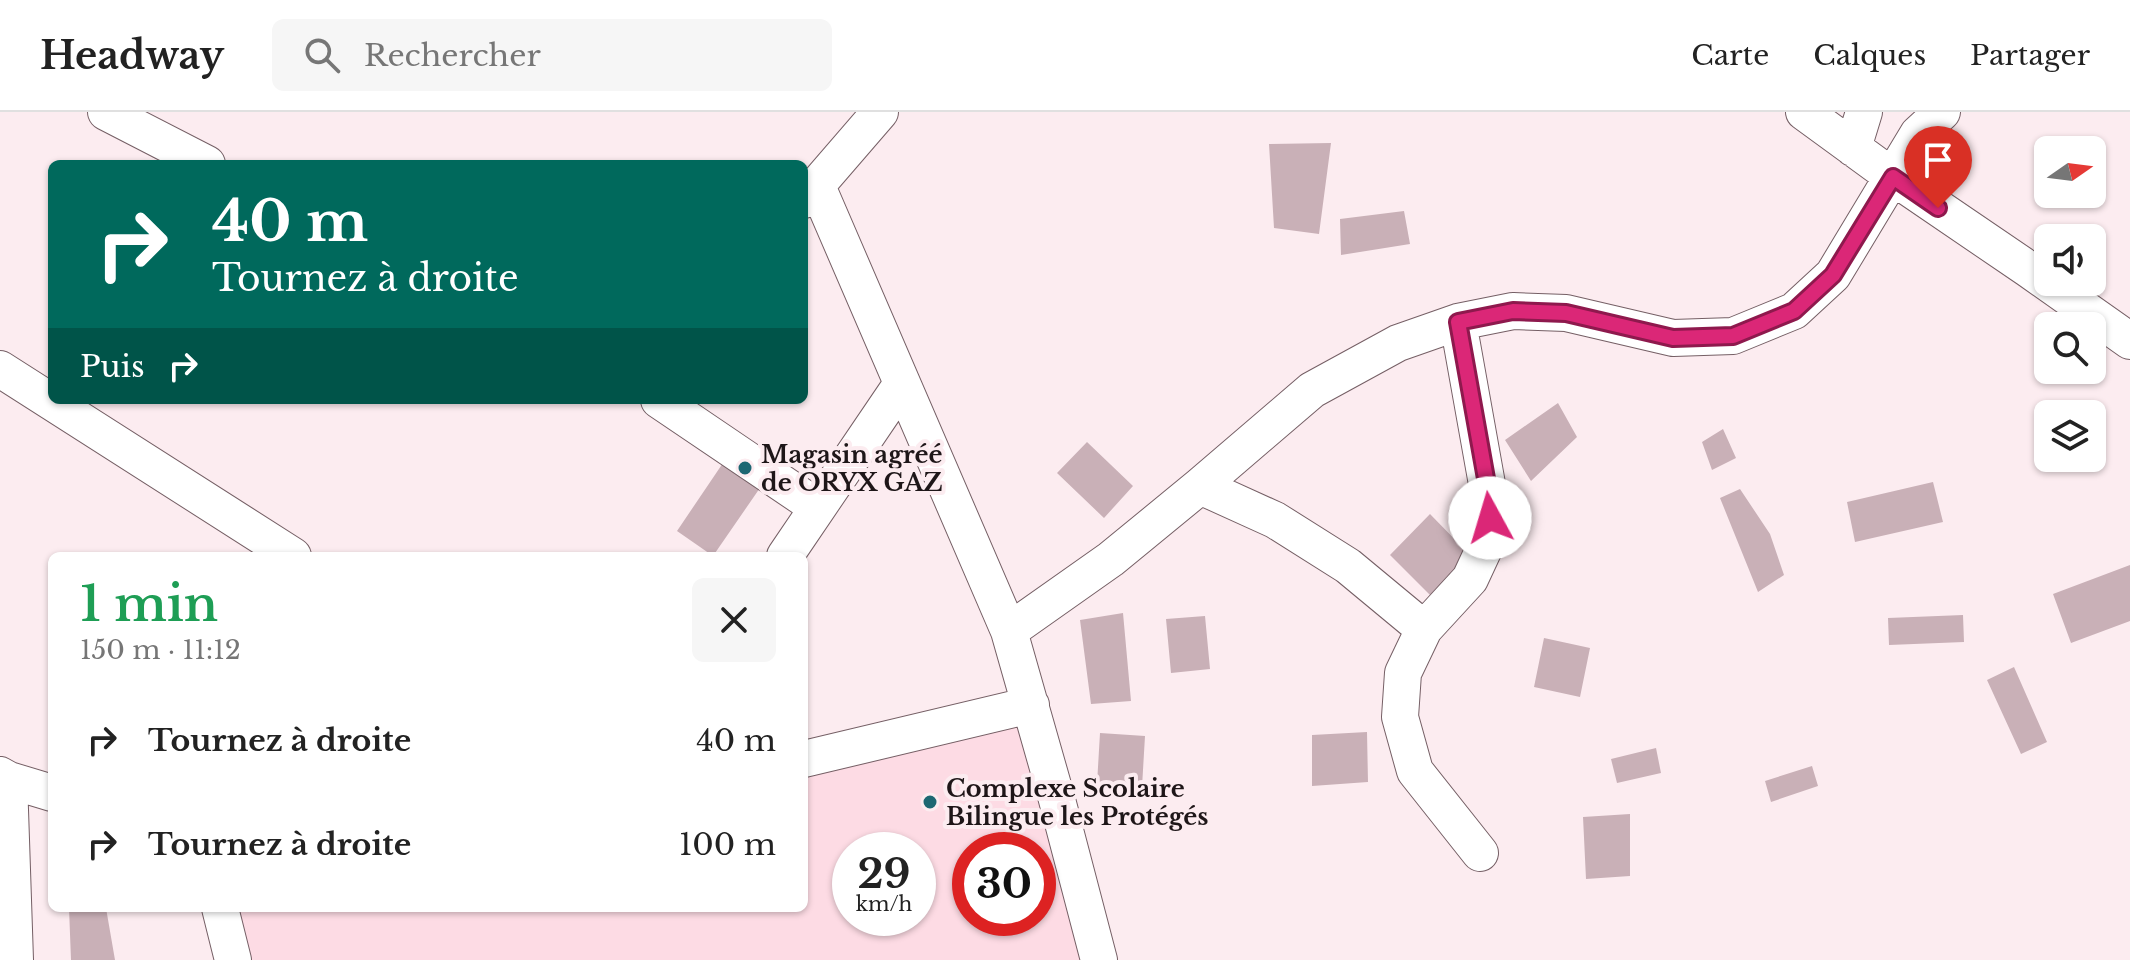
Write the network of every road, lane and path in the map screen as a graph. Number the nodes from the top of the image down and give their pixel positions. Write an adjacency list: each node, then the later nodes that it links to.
1 (106, 112): 7 (street)
2 (880, 112): 9 (street)
3 (1804, 112): 6 (street)
4 (1864, 112): 6 (street)
5 (1942, 112): 8 (street)
6 (1853, 148): 8 (street)
7 (199, 160)
8 (1893, 177): 10 (street); 11 (street)
9 (810, 193): 13 (street)
10 (1458, 322): 17 (street); 21 (street)
11 (2130, 341)
12 (0, 369): 14 (street)
13 (901, 385): 18 (street); 22 (street)
14 (48, 400)
15 (55, 404): 19 (street)
16 (665, 404): 18 (street)
17 (1200, 486): 21 (street); 22 (street)
18 (817, 507): 20 (street)
19 (287, 552)
20 (788, 552)
21 (1424, 629): 27 (street)
22 (1009, 631): 23 (street)
23 (1031, 705): 24 (street); 31 (street)
24 (808, 758)
25 (4, 778): 26 (street); 29 (street)
26 (48, 792)
27 (1480, 853)
28 (221, 912): 30 (street)
29 (15, 960)
30 (233, 960)
31 (1099, 960)

